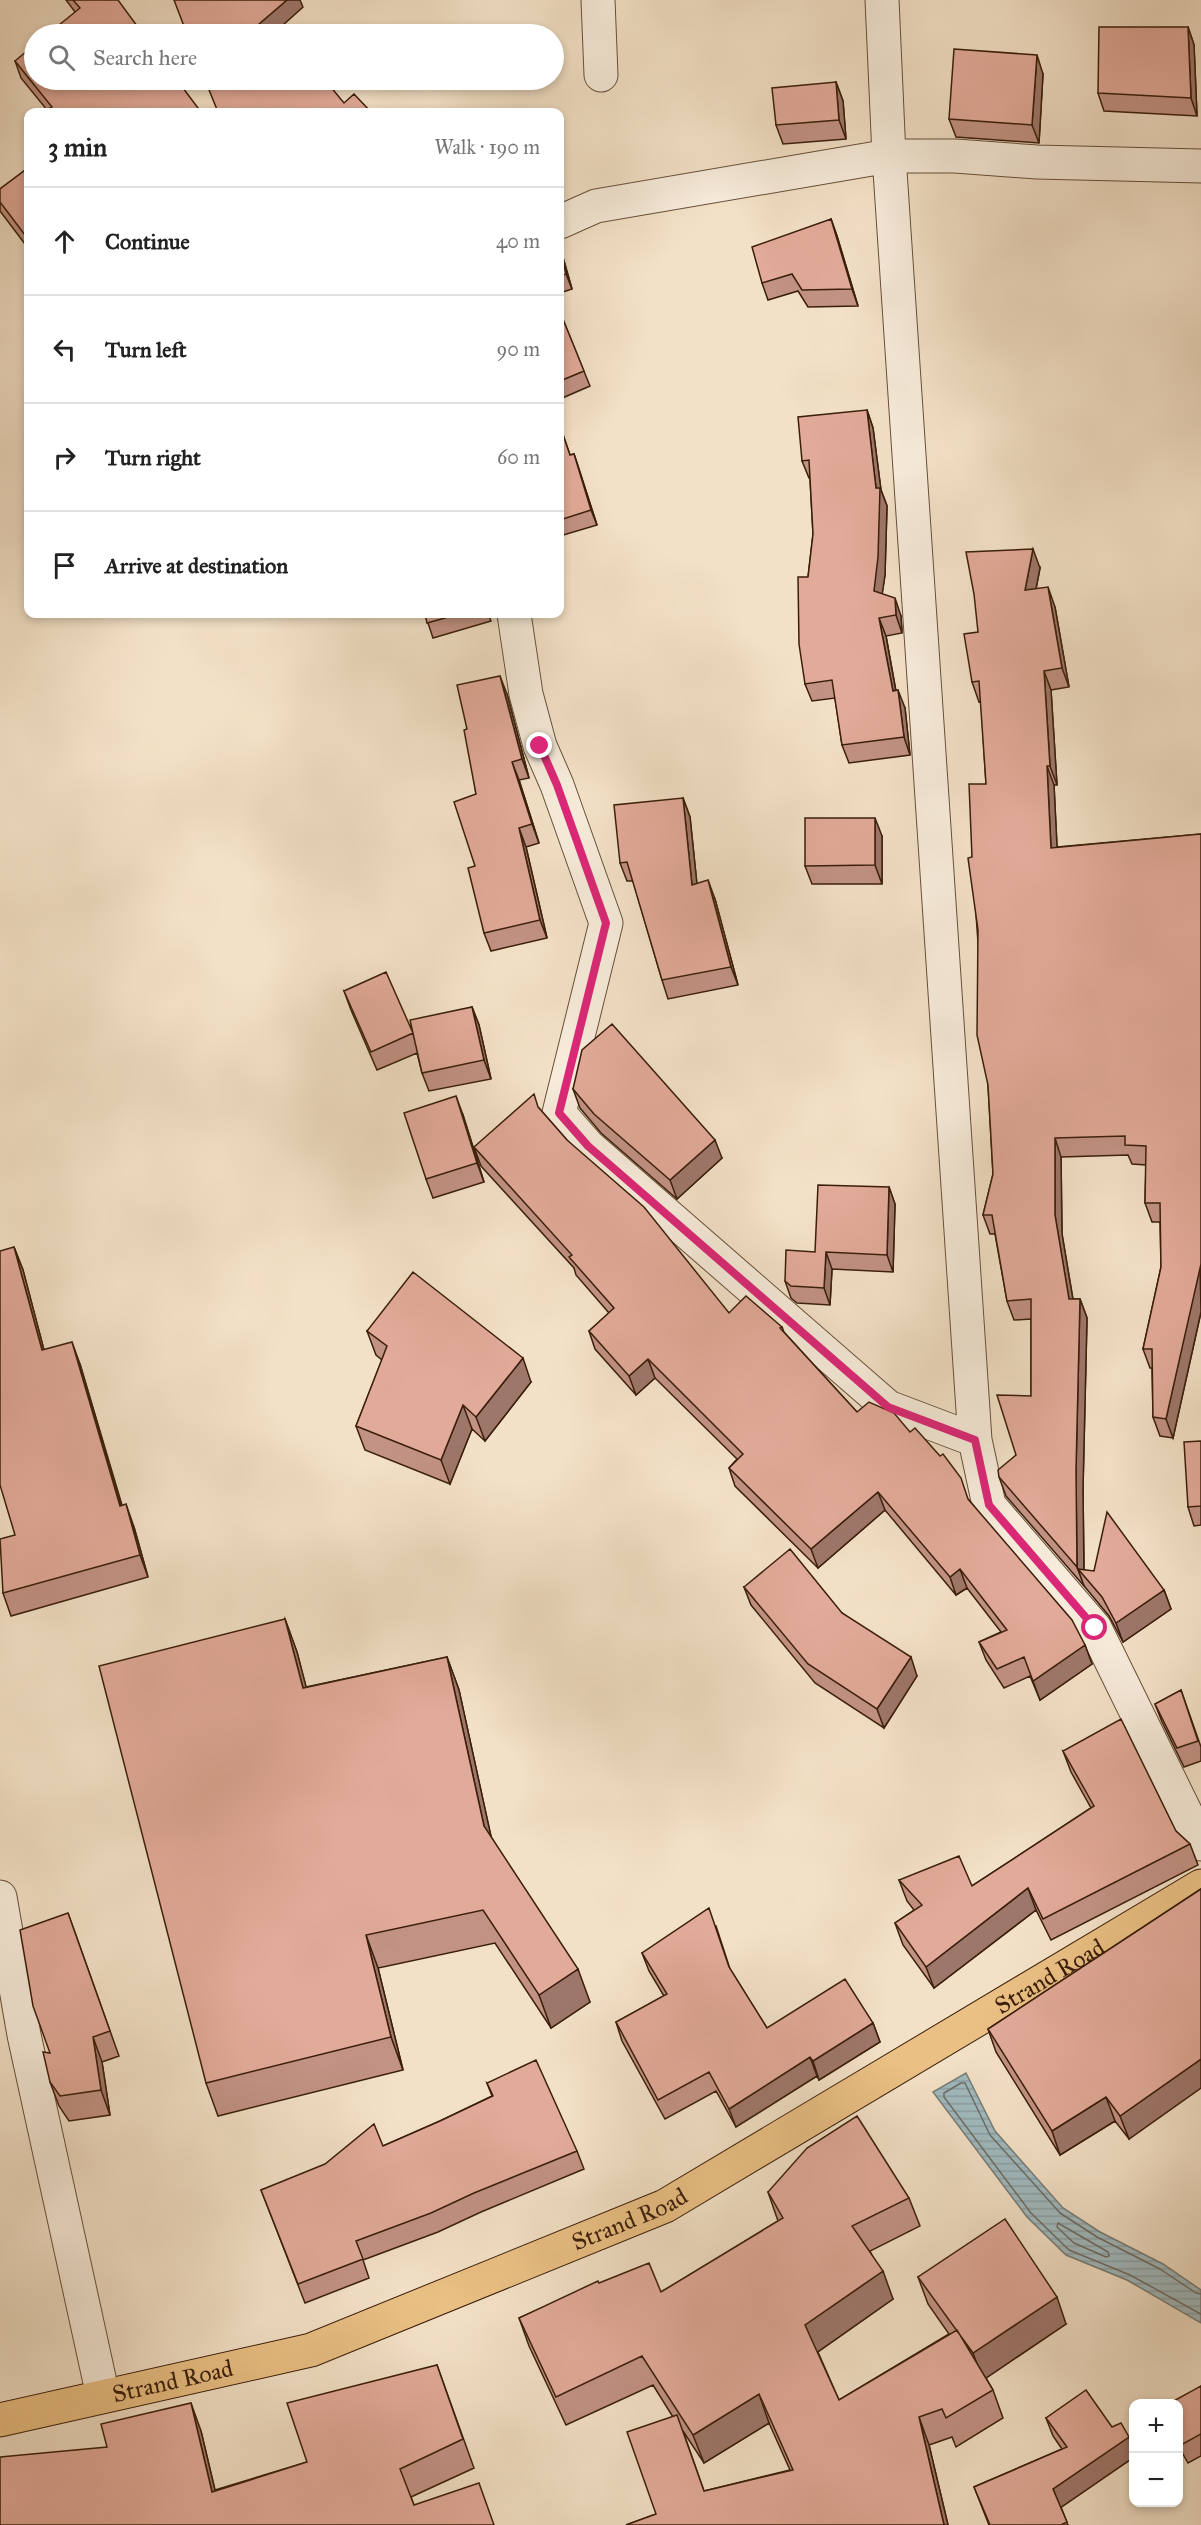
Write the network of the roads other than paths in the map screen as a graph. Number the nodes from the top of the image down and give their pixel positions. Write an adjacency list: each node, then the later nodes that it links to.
1 (598, 0): 3 (street)
2 (882, 0): 4 (street)
3 (602, 75)
4 (889, 156): 5 (street); 6 (street); 8 (street)
5 (1201, 166)
6 (564, 220)
7 (515, 618): 8 (street)
8 (975, 1440): 9 (street)
9 (1201, 1844)
10 (1201, 1886): 13 (main road, Strand Road)
11 (0, 1897): 12 (street)
12 (12, 2037): 13 (street)
13 (102, 2396): 14 (main road, Strand Road)
14 (0, 2420)

